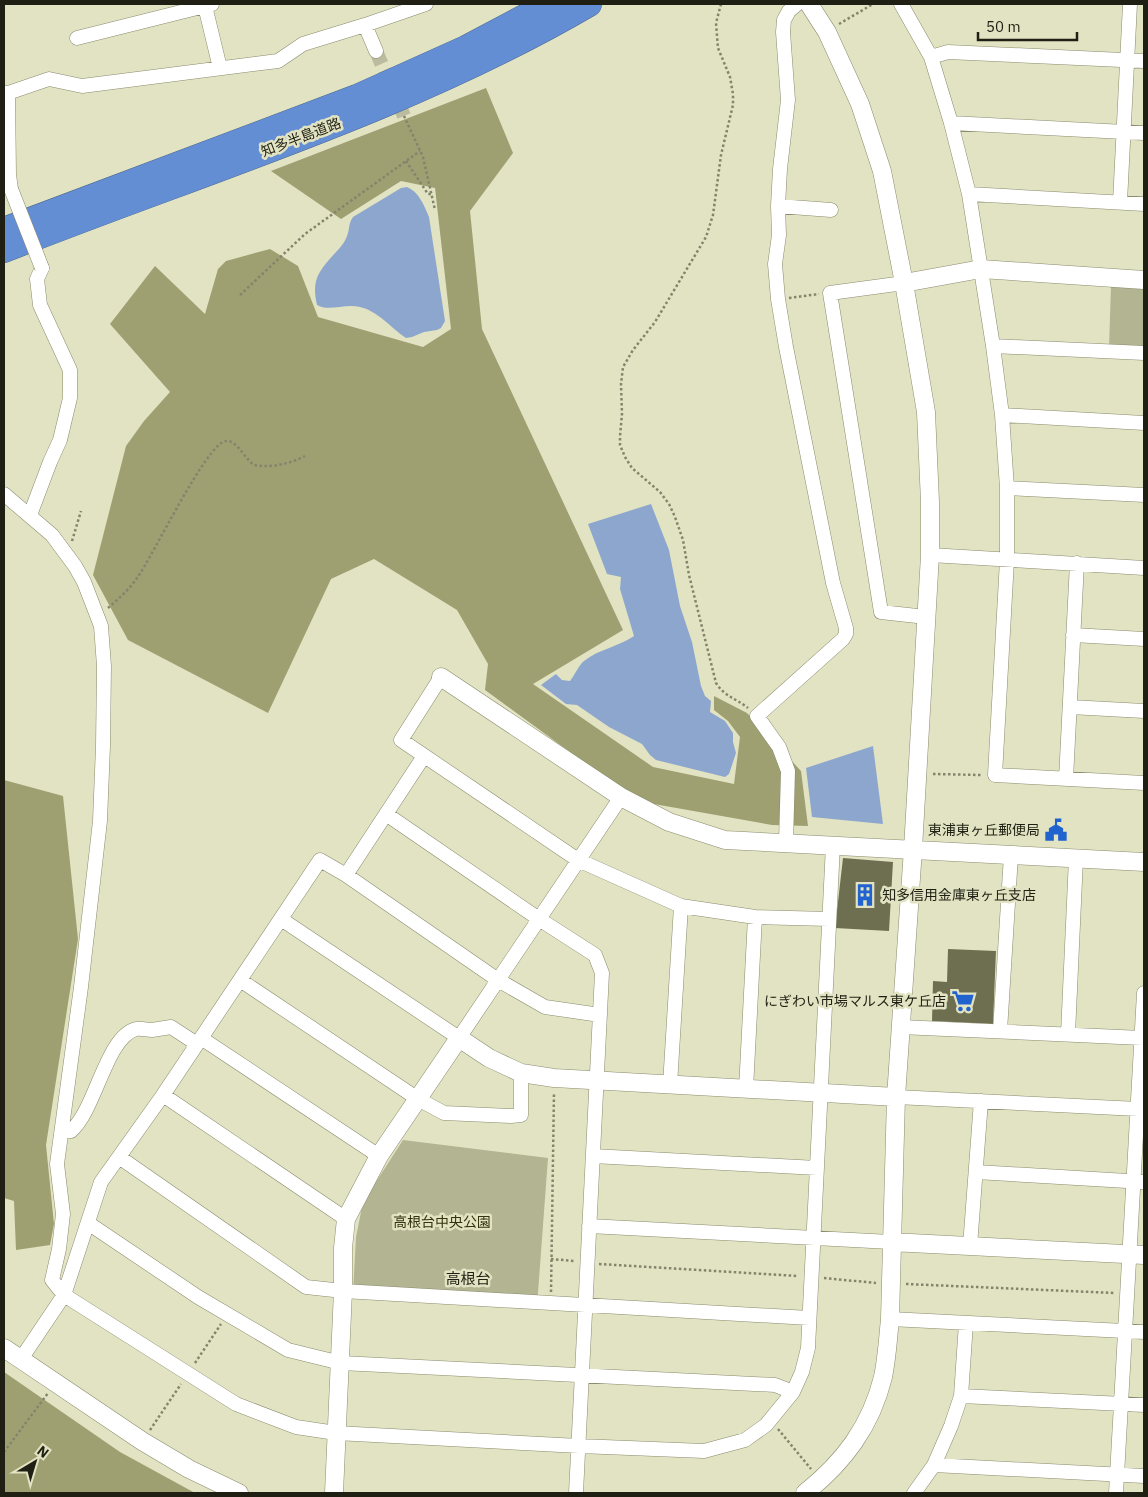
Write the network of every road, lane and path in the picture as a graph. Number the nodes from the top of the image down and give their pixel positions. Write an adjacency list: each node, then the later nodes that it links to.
1 (426, 4): 11 (street)
2 (549, 4): 33 (highway, 知多半島道路)
3 (590, 4): 34 (highway, 知多半島道路)
4 (721, 4): 63 (path)
5 (797, 4): 30 (street)
6 (809, 4): 12 (street)
7 (873, 4): 12 (path)
8 (901, 4): 15 (street)
9 (1130, 4): 16 (street)
10 (208, 5): 13 (street); 18 (street)
11 (365, 25): 14 (street); 18 (street)
12 (827, 32): 37 (street)
13 (77, 38)
14 (376, 51)
15 (931, 57): 16 (street); 21 (street)
16 (1127, 60): 17 (street); 22 (street)
17 (1144, 61)
18 (220, 68): 19 (street)
19 (6, 93): 50 (street, bridge)
20 (404, 116): 24 (path)
21 (951, 123): 22 (street); 27 (street)
22 (1123, 132): 23 (street); 28 (street)
23 (1144, 133)
24 (420, 151): 25 (path); 26 (path)
25 (406, 161): 26 (path); 39 (path)
26 (431, 194): 31 (path)
27 (969, 194): 28 (street); 35 (street)
28 (1120, 202): 29 (street)
29 (1144, 204)
30 (778, 206): 32 (street); 40 (street)
31 (435, 210)
32 (831, 210)
33 (4, 230)
34 (4, 250)
35 (981, 269): 36 (street); 37 (street); 41 (street)
36 (1144, 280)
37 (904, 283): 38 (street); 52 (street)
38 (830, 293): 40 (path); 57 (street)
39 (240, 295)
40 (778, 299): 63 (street)
41 (993, 346): 42 (street); 43 (street)
42 (1144, 353)
43 (1002, 415): 44 (street); 46 (street)
44 (1144, 423)
45 (304, 456): 56 (path)
46 (1007, 488): 48 (street); 53 (street)
47 (4, 494): 50 (street)
48 (1144, 496)
49 (81, 511): 51 (path)
50 (30, 515): 51 (street)
51 (64, 551): 56 (street)
52 (930, 555): 53 (street); 57 (street)
53 (1007, 560): 54 (street); 66 (street)
54 (1077, 563): 55 (street); 58 (street)
55 (1144, 568)
56 (96, 614): 105 (street)
57 (926, 617): 73 (street)
58 (1073, 635): 59 (street); 61 (street)
59 (1144, 639)
60 (441, 677): 64 (street); 69 (street)
61 (1070, 707): 62 (street); 67 (street)
62 (1144, 711)
63 (757, 716): 71 (street)
64 (424, 756): 70 (street); 76 (street)
65 (933, 774): 66 (path)
66 (995, 775): 67 (street)
67 (1066, 779): 68 (street)
68 (1144, 783)
69 (621, 797): 71 (street); 76 (street)
70 (386, 814): 78 (street); 82 (street)
71 (786, 842): 72 (street)
72 (833, 845): 73 (street); 83 (street)
73 (913, 849): 74 (street); 88 (street)
74 (1011, 855): 75 (street); 89 (street)
75 (1076, 858): 77 (street); 90 (street)
76 (578, 860): 79 (street); 82 (street)
77 (1144, 862)
78 (346, 875): 81 (street); 85 (street)
79 (681, 906): 80 (street); 97 (street)
80 (755, 917): 83 (street); 98 (street)
81 (281, 919): 84 (street); 91 (street)
82 (538, 919): 85 (street); 87 (street)
83 (829, 919): 99 (street)
84 (240, 980): 93 (street); 102 (street)
85 (498, 980): 87 (street); 91 (street)
86 (1144, 993): 92 (street)
87 (600, 1015): 96 (street)
88 (900, 1027): 89 (street); 101 (street)
89 (1000, 1031): 90 (street)
90 (1068, 1034): 92 (street)
91 (459, 1038): 94 (street); 102 (street)
92 (1142, 1038): 104 (street)
93 (199, 1041): 100 (street); 105 (street); 106 (street)
94 (521, 1074): 95 (street); 102 (street)
95 (554, 1078): 96 (street); 119 (path)
96 (596, 1081): 97 (street); 107 (street)
97 (670, 1085): 98 (street)
98 (746, 1088): 99 (street)
99 (820, 1092): 101 (street); 109 (street)
100 (162, 1095): 108 (street); 112 (street)
101 (896, 1097): 103 (street); 116 (street)
102 (418, 1099): 106 (street)
103 (981, 1101): 104 (street); 110 (street)
104 (1138, 1109): 111 (street)
105 (62, 1131): 126 (street)
106 (379, 1156): 112 (street)
107 (593, 1156): 109 (street); 114 (street)
108 (119, 1157): 113 (street); 124 (street)
109 (816, 1168): 115 (street)
110 (976, 1172): 111 (street); 117 (street)
111 (1139, 1182): 118 (street)
112 (346, 1219): 124 (street)
113 (88, 1223): 126 (street); 136 (street)
114 (589, 1226): 115 (street); 120 (street)
115 (813, 1238): 116 (street); 121 (street)
116 (891, 1242): 117 (street); 130 (street)
117 (970, 1246): 118 (street)
118 (1137, 1254): 125 (street)
119 (551, 1259): 120 (path); 127 (path)
120 (588, 1263): 121 (path); 128 (street)
121 (811, 1277): 122 (path); 129 (street)
122 (880, 1283)
123 (901, 1284): 125 (path)
124 (344, 1291): 127 (street); 136 (street)
125 (1127, 1294): 132 (street)
126 (64, 1295): 135 (street); 144 (street)
127 (550, 1303): 128 (street)
128 (586, 1305): 129 (street); 137 (street)
129 (809, 1318): 139 (street)
130 (890, 1319): 131 (street); 150 (street)
131 (966, 1323): 132 (street); 140 (street)
132 (1126, 1332): 133 (street); 141 (street)
133 (1144, 1332)
134 (4, 1348): 135 (street)
135 (21, 1359): 138 (street)
136 (341, 1363): 137 (street); 144 (street)
137 (582, 1375): 139 (street); 145 (street)
138 (55, 1383): 146 (path); 151 (street)
139 (793, 1392): 143 (street)
140 (961, 1396): 141 (street); 147 (street)
141 (1122, 1404): 142 (street); 148 (street)
142 (1144, 1405)
143 (770, 1420): 145 (street); 150 (path)
144 (336, 1432): 145 (street); 152 (street)
145 (579, 1446): 153 (street)
146 (4, 1452)
147 (934, 1465): 148 (street); 155 (street)
148 (1118, 1474): 149 (street); 156 (street)
149 (1144, 1476)
150 (820, 1481): 154 (street)
151 (239, 1493)
152 (334, 1493)
153 (576, 1493)
154 (805, 1493)
155 (914, 1493)
156 (1116, 1493)

